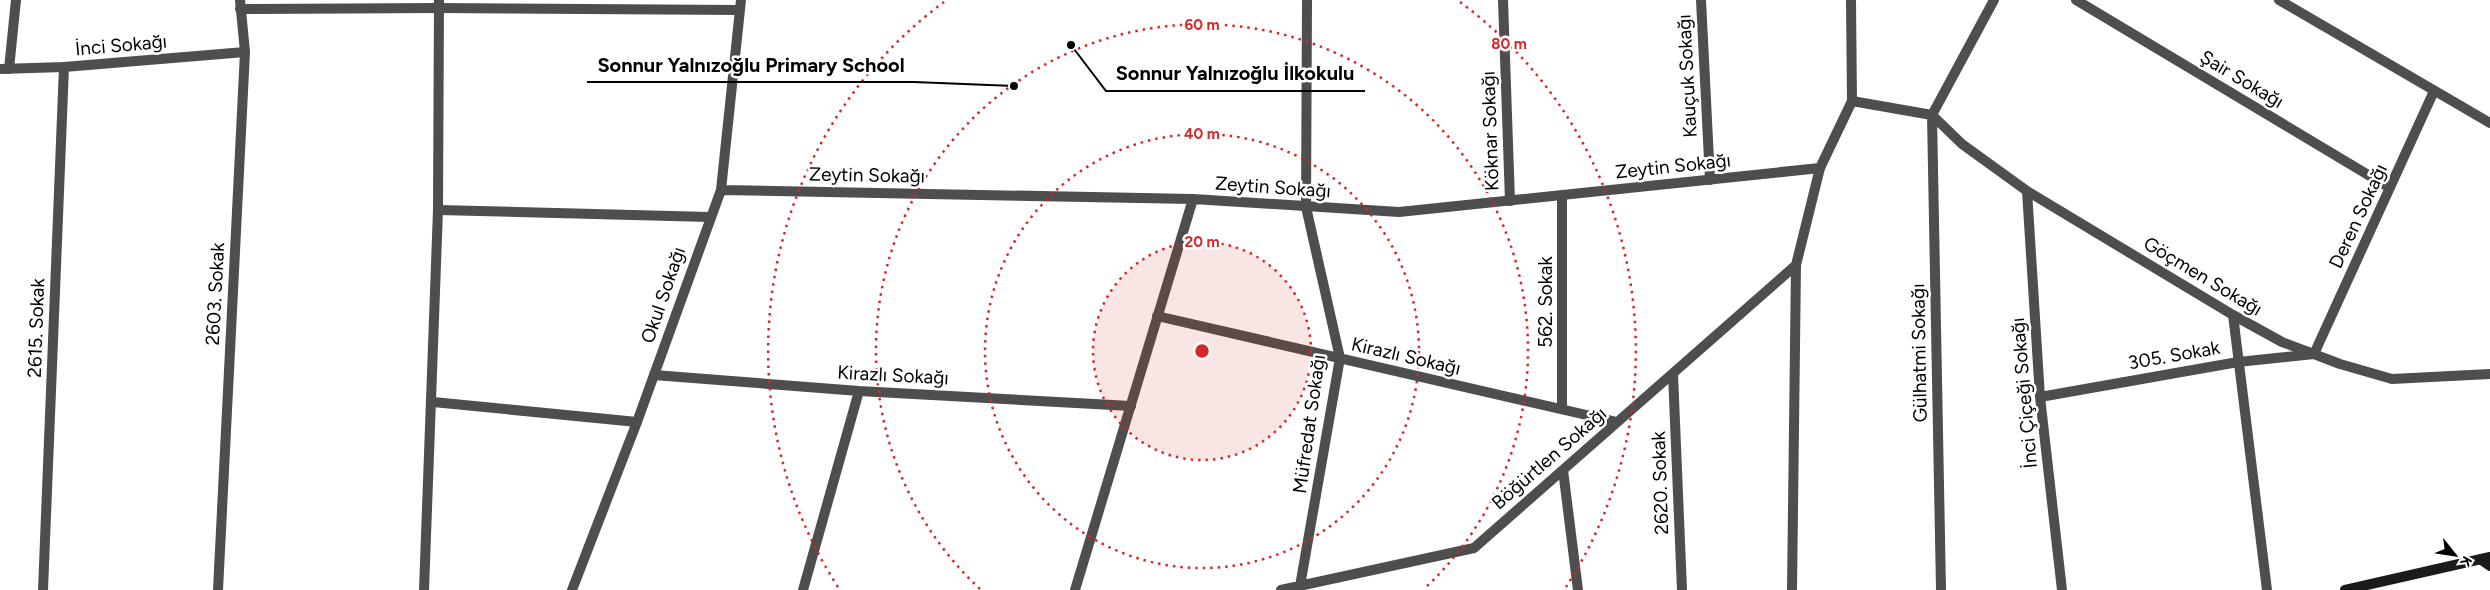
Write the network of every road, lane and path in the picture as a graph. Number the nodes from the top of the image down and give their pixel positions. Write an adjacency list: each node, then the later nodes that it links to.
1 (16, 0): 14 (street)
2 (1307, 0): 27 (street, Müfredat Sokağı)
3 (1502, 0): 26 (street, Köknar Sokağı)
4 (1700, 0): 20 (street, Kauçuk Sokağı)
5 (1852, 0): 16 (street)
6 (1994, 0): 17 (street)
7 (2076, 0): 21 (street, Şair Sokağı)
8 (2279, 0): 15 (street)
9 (240, 4): 10 (street); 12 (street, 2603. Sokak)
10 (438, 4): 11 (street); 28 (street)
11 (740, 5): 22 (street, Okul Sokağı)
12 (244, 52): 13 (street, İnci Sokağı); 51 (street, 2603. Sokak)
13 (64, 67): 14 (street, İnci Sokağı); 50 (street, 2615. Sokak)
14 (4, 69)
15 (2434, 91): 18 (street); 21 (street, Deren Sokağı)
16 (1852, 101): 17 (street); 19 (street)
17 (1932, 115): 23 (street, Göçmen Sokağı); 60 (street, Gülhatmi Sokağı)
18 (2490, 122)
19 (1820, 168): 20 (street, Zeytin Sokağı); 30 (street)
20 (1710, 180): 24 (street, Zeytin Sokağı)
21 (2390, 188): 33 (street, Deren Sokağı)
22 (720, 190): 25 (street, Zeytin Sokağı); 29 (street, Okul Sokağı)
23 (2027, 191): 31 (street, Göçmen Sokağı); 40 (street, İnci Çiçeği Sokağı)
24 (1562, 195): 26 (street, Zeytin Sokağı); 43 (street, 562. Sokak)
25 (1193, 199): 27 (street, Zeytin Sokağı); 32 (street)
26 (1510, 201): 27 (street, Zeytin Sokağı)
27 (1306, 207): 34 (street, Müfredat Sokağı)
28 (438, 210): 29 (street); 41 (street)
29 (709, 217): 38 (street, Okul Sokağı)
30 (1796, 265): 36 (street, Böğürtlen Sokağı); 59 (street)
31 (2233, 315): 33 (street, Göçmen Sokağı); 35 (street)
32 (1158, 316): 34 (street, Kirazlı Sokağı); 42 (street)
33 (2314, 354): 35 (street, 305. Sokak); 37 (street, Göçmen Sokağı)
34 (1340, 358): 43 (street, Kirazlı Sokağı); 49 (street, Müfredat Sokağı)
35 (2238, 362): 40 (street, 305. Sokak); 62 (street)
36 (1673, 374): 45 (street, Böğürtlen Sokağı); 58 (street, 2620. Sokak)
37 (2490, 374)
38 (654, 375): 39 (street, Kirazlı Sokağı); 44 (street, Okul Sokağı)
39 (859, 392): 42 (street, Kirazlı Sokağı); 54 (street)
40 (2040, 396): 61 (street, İnci Çiçeği Sokağı)
41 (432, 402): 44 (street); 52 (street)
42 (1131, 406): 55 (street)
43 (1562, 409): 45 (street, Kirazlı Sokağı)
44 (636, 422): 53 (street, Okul Sokağı)
45 (1617, 422): 46 (street, Böğürtlen Sokağı)
46 (1563, 470): 49 (street, Böğürtlen Sokağı); 57 (street)
47 (2485, 558): 48 (main road); 63 (main road)
48 (2490, 566)
49 (1300, 586): 56 (street, Böğürtlen Sokağı)
50 (43, 590)
51 (218, 590)
52 (424, 590)
53 (572, 590)
54 (803, 590)
55 (1075, 590)
56 (1281, 590)
57 (1578, 590)
58 (1682, 590)
59 (1792, 590)
60 (1941, 590)
61 (2062, 590)
62 (2267, 590)
63 (2345, 590)

